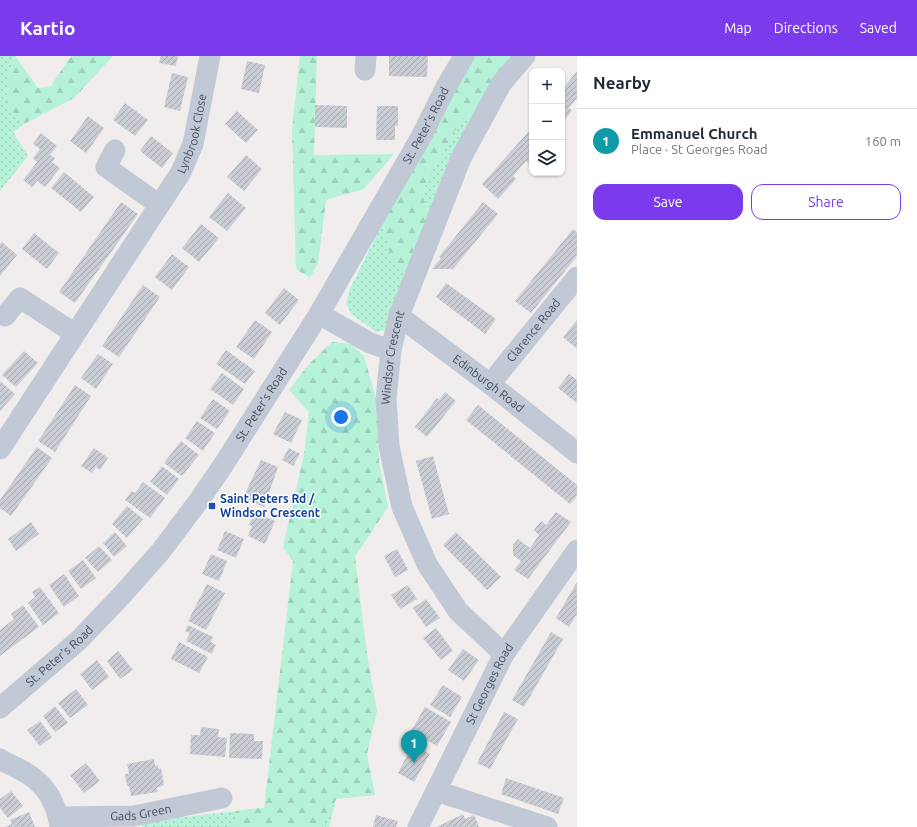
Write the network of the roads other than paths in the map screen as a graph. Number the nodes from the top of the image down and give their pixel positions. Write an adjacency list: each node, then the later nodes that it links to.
1 (210, 56): 5 (street, Lynbrook Close)
2 (464, 56): 7 (street, St. Peter's Road)
3 (525, 56): 9 (street, Windsor Crescent)
4 (115, 150): 5 (street)
5 (158, 204): 10 (street, Lynbrook Close)
6 (577, 277): 12 (street, Clarence Road)
7 (319, 314): 11 (street); 17 (street, St. Peter's Road)
8 (5, 316): 10 (street)
9 (399, 316): 11 (street, Windsor Crescent); 12 (street, Edinburgh Road)
10 (74, 333): 13 (street, Lynbrook Close)
11 (391, 350): 16 (street, Windsor Crescent)
12 (490, 384): 14 (street, Edinburgh Road)
13 (0, 449)
14 (577, 453)
15 (577, 550): 16 (street, St Georges Road)
16 (504, 654): 19 (street, St Georges Road)
17 (0, 708)
18 (0, 759): 21 (street, Gads Green)
19 (436, 791): 22 (street, St Georges Road); 23 (street)
20 (222, 798): 21 (street, Gads Green)
21 (59, 822)
22 (418, 827)
23 (547, 827)

